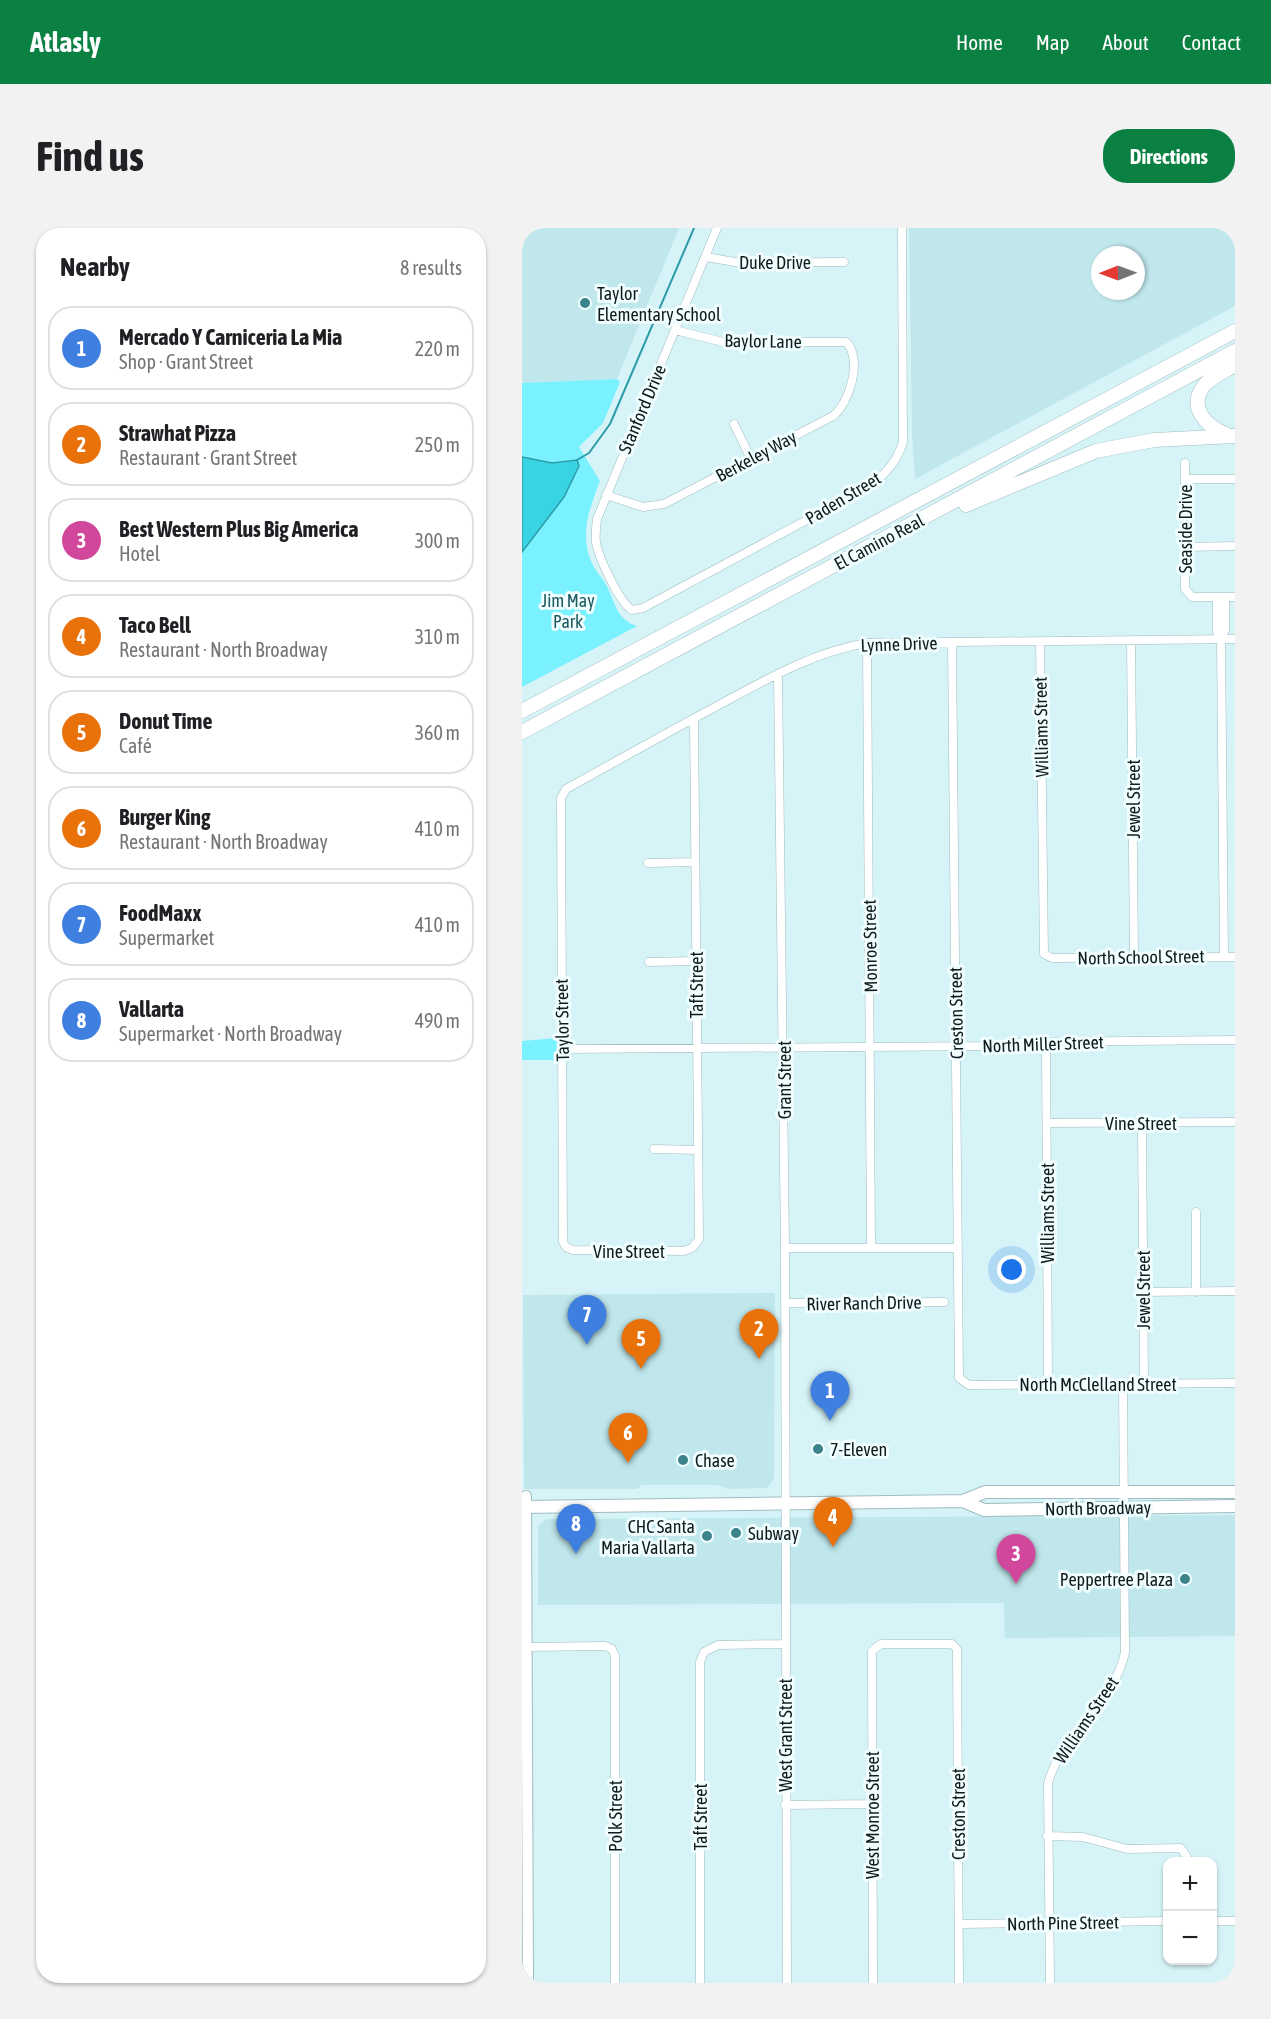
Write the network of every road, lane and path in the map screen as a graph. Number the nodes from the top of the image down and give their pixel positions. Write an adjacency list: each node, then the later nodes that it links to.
1 (717, 228): 3 (street, Stanford Drive)
2 (902, 228): 20 (street, Paden Street)
3 (706, 256): 4 (street, Duke Drive); 5 (street, Stanford Drive)
4 (844, 262)
5 (675, 330): 7 (street, Baylor Lane); 16 (street, Stanford Drive)
6 (1235, 331): 30 (highway, El Camino Real)
7 (851, 346): 12 (street, Berkeley Way)
8 (1235, 351): 17 (highway, El Camino Real)
9 (1235, 365): 11 (highway)
10 (734, 424): 12 (street)
11 (1233, 436): 17 (highway)
12 (750, 457): 16 (street, Berkeley Way)
13 (1185, 463): 14 (street, Seaside Drive)
14 (1185, 479): 15 (street); 18 (street, Seaside Drive)
15 (1235, 479)
16 (606, 495): 20 (street, Stanford Drive)
17 (930, 515): 32 (highway, El Camino Real)
18 (1185, 546): 19 (street); 21 (street, Seaside Drive)
19 (1235, 546)
20 (618, 591)
21 (1221, 597): 22 (street); 23 (street)
22 (1235, 597)
23 (1221, 639): 24 (street, Lynne Drive); 25 (street, Lynne Drive); 37 (street)
24 (1235, 639)
25 (1131, 640): 26 (street, Lynne Drive); 38 (street, Jewel Street)
26 (1040, 641): 27 (street, Lynne Drive); 36 (street, Williams Street)
27 (952, 642): 28 (street, Lynne Drive); 47 (street, Creston Street)
28 (867, 643): 29 (street, Lynne Drive); 46 (street, Monroe Street)
29 (778, 674): 31 (street, Lynne Drive); 45 (street, Grant Street)
30 (522, 711)
31 (694, 719): 33 (street, Lynne Drive); 34 (street, Taft Street)
32 (522, 732)
33 (562, 792): 48 (street, Taylor Street)
34 (695, 862): 35 (street); 40 (street, Taft Street)
35 (648, 863)
36 (1046, 956): 38 (street, North School Street)
37 (1224, 956): 38 (street, North School Street); 39 (street, North School Street)
38 (1134, 957)
39 (1235, 957)
40 (696, 961): 41 (street); 44 (street, Taft Street)
41 (649, 962)
42 (1235, 1040): 43 (street, North Miller Street)
43 (1046, 1042): 47 (street, North Miller Street); 50 (street, Williams Street)
44 (697, 1047): 45 (street, North Miller Street); 48 (street, North Miller Street); 53 (street, Taft Street)
45 (783, 1047): 46 (street, North Miller Street); 57 (street, Grant Street)
46 (871, 1047): 47 (street, North Miller Street); 58 (street, Monroe Street)
47 (957, 1047): 59 (street, Creston Street)
48 (562, 1049): 55 (street, Taylor Street)
49 (1235, 1122): 51 (street, Vine Street)
50 (1047, 1123): 51 (street, Vine Street); 67 (street, Williams Street)
51 (1142, 1124): 60 (street, Jewel Street)
52 (654, 1149): 53 (street)
53 (698, 1150): 56 (street, Taft Street)
54 (1196, 1212): 61 (street)
55 (566, 1247): 56 (street, Vine Street)
56 (692, 1248)
57 (785, 1248): 58 (street); 64 (street, Grant Street)
58 (871, 1248): 59 (street)
59 (958, 1248): 65 (street, Creston Street)
60 (1143, 1292): 61 (street); 69 (street, Jewel Street)
61 (1196, 1292): 62 (street)
62 (1235, 1292)
63 (944, 1302): 64 (street, River Ranch Drive)
64 (784, 1303): 70 (street, Grant Street)
65 (962, 1382): 67 (street, North McClelland Street)
66 (1235, 1383): 69 (street, North McClelland Street)
67 (1048, 1384): 68 (street, North McClelland Street)
68 (1123, 1384): 69 (street, North McClelland Street); 72 (street, Williams Street)
69 (1144, 1384)
70 (784, 1487): 75 (street, West Grant Street)
71 (1235, 1492): 72 (main road, North Broadway)
72 (1124, 1493): 73 (main road, North Broadway); 77 (street, Williams Street)
73 (963, 1501): 75 (main road, North Broadway); 77 (main road, North Broadway)
74 (525, 1503): 75 (main road, North Broadway); 80 (street)
75 (784, 1504): 78 (street, West Grant Street)
76 (1235, 1506): 77 (main road, North Broadway)
77 (1124, 1507): 85 (street, Williams Street)
78 (785, 1644): 84 (street, West Grant Street); 95 (street, Taft Street)
79 (955, 1646): 83 (street, West Monroe Street); 92 (street, Creston Street)
80 (527, 1647): 81 (street); 94 (street, Polk Street)
81 (525, 1719): 82 (street)
82 (525, 1803): 87 (street)
83 (871, 1804): 84 (street); 97 (street, West Monroe Street)
84 (785, 1805): 96 (street, West Grant Street)
85 (1047, 1836): 86 (street); 91 (street, Williams Street)
86 (1187, 1857)
87 (525, 1887): 93 (street)
88 (1235, 1920): 90 (street)
89 (1163, 1921): 91 (street, North Pine Street)
90 (1217, 1921)
91 (1049, 1923): 92 (street, North Pine Street); 99 (street, Williams Street)
92 (958, 1924): 98 (street, Creston Street)
93 (528, 1983)
94 (615, 1983)
95 (700, 1983)
96 (787, 1983)
97 (873, 1983)
98 (959, 1983)
99 (1050, 1983)

